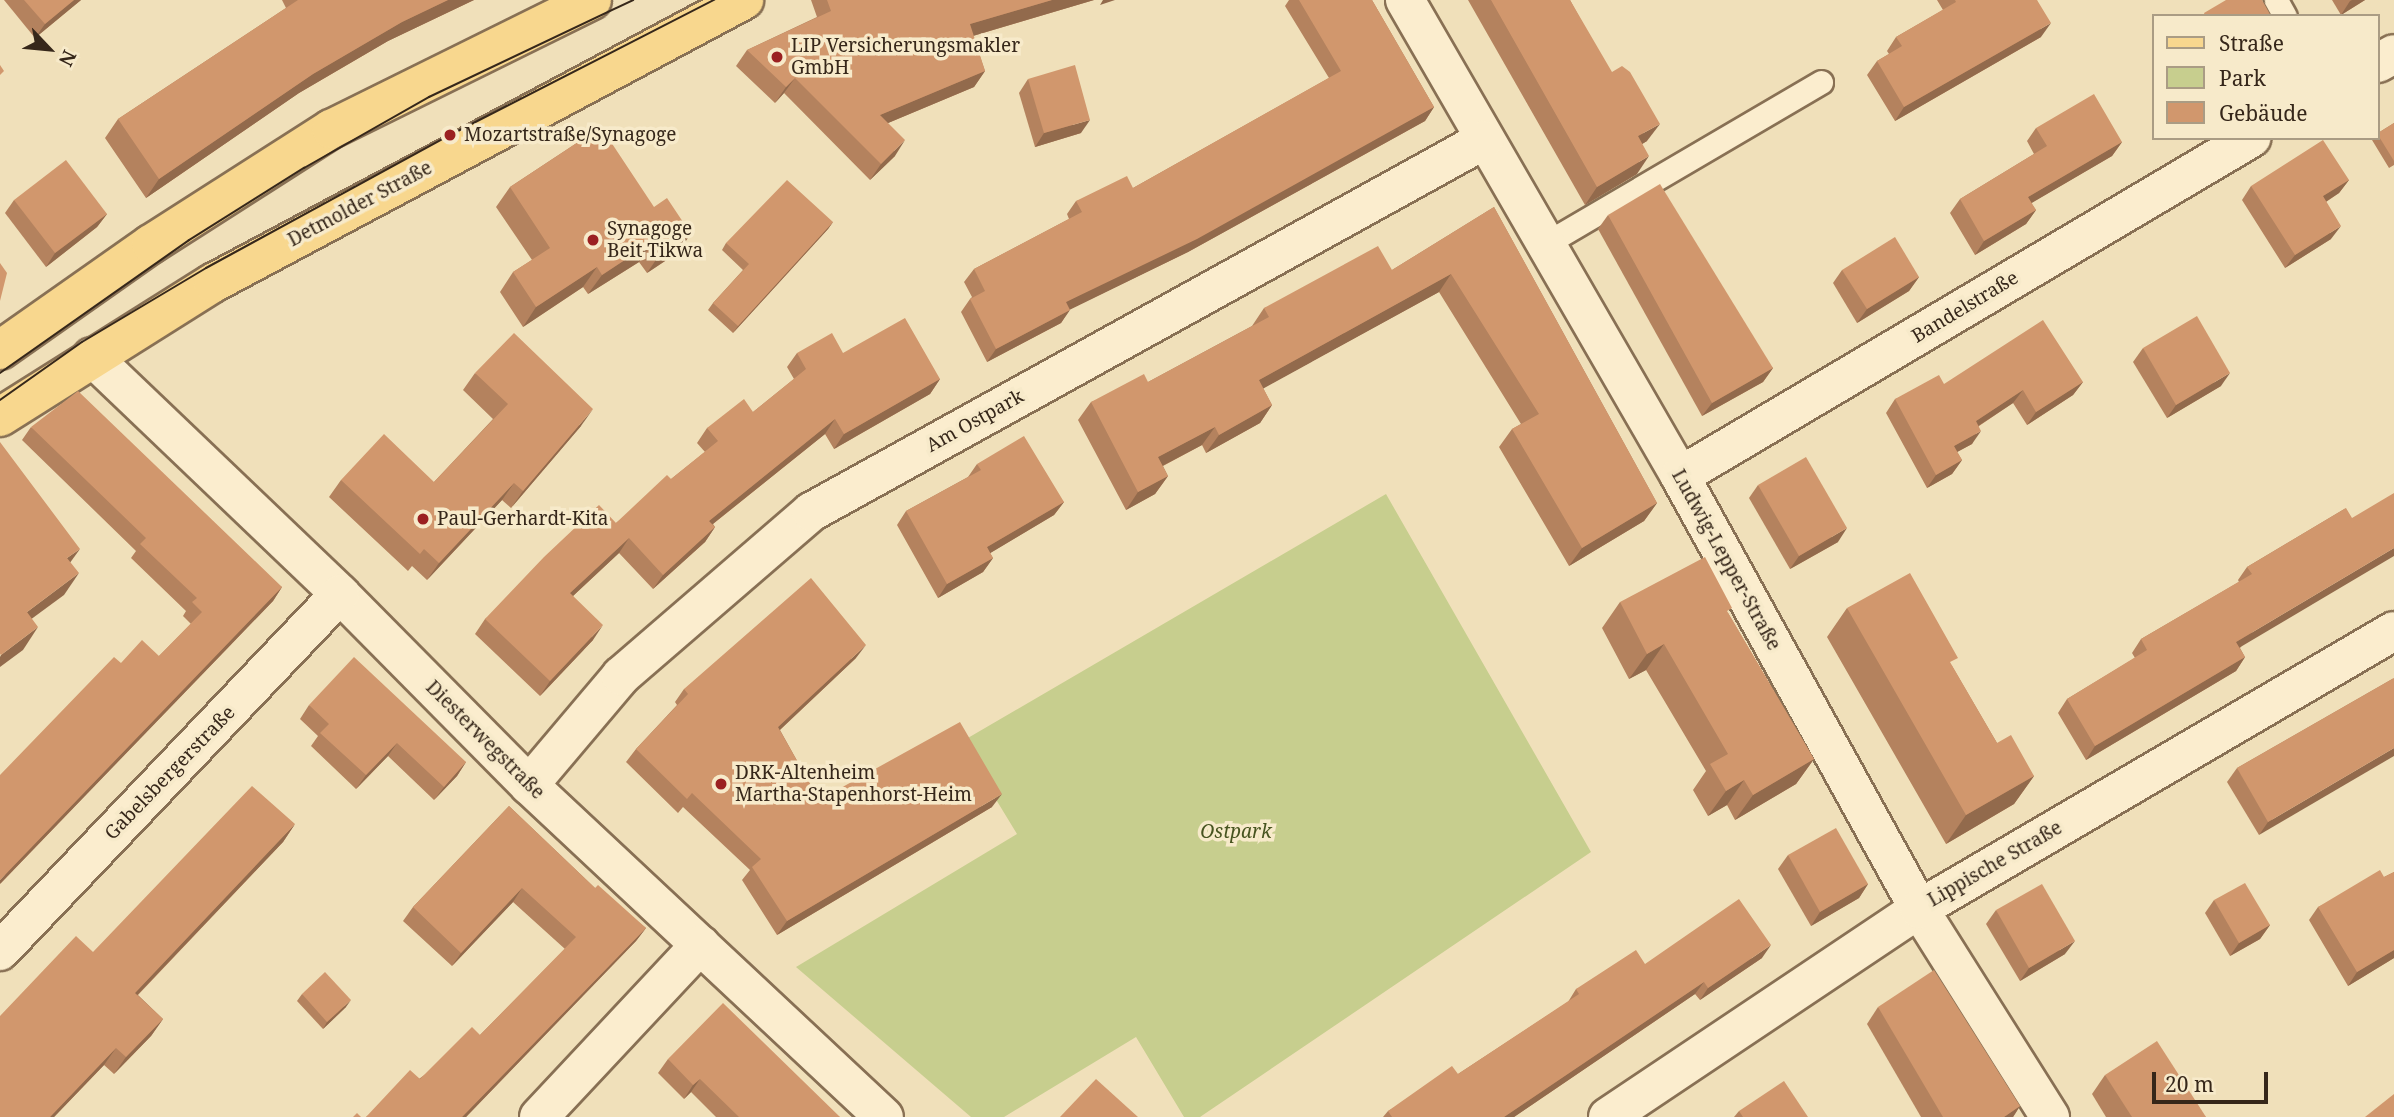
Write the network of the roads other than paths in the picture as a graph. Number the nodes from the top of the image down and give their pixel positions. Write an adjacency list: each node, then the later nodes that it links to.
1 (592, 0): 8 (main road)
2 (744, 0): 10 (main road, Detmolder Straße)
3 (1405, 0): 5 (street, Ludwig-Lepper-Straße)
4 (1821, 82): 7 (lane)
5 (1484, 140): 7 (street, Ludwig-Lepper-Straße); 15 (street, Am Ostpark)
6 (2248, 140): 12 (street, Bandelstraße)
7 (1545, 244): 12 (street, Ludwig-Lepper-Straße)
8 (59, 307): 9 (main road); 10 (main road)
9 (0, 350)
10 (92, 357): 11 (main road, Detmolder Straße); 13 (street, Diesterwegstraße)
11 (0, 417)
12 (1680, 476): 16 (street, Ludwig-Lepper-Straße)
13 (340, 594): 15 (street, Diesterwegstraße); 18 (street, Gabelsbergerstraße)
14 (2394, 631): 16 (street, Lippische Straße)
15 (529, 785): 17 (street, Diesterwegstraße)
16 (1919, 909): 21 (street, Lippische Straße); 22 (street, Ludwig-Lepper-Straße)
17 (700, 945): 19 (street); 20 (street, Diesterwegstraße)
18 (0, 951)
19 (538, 1117)
20 (884, 1117)
21 (1608, 1117)
22 (2050, 1117)

